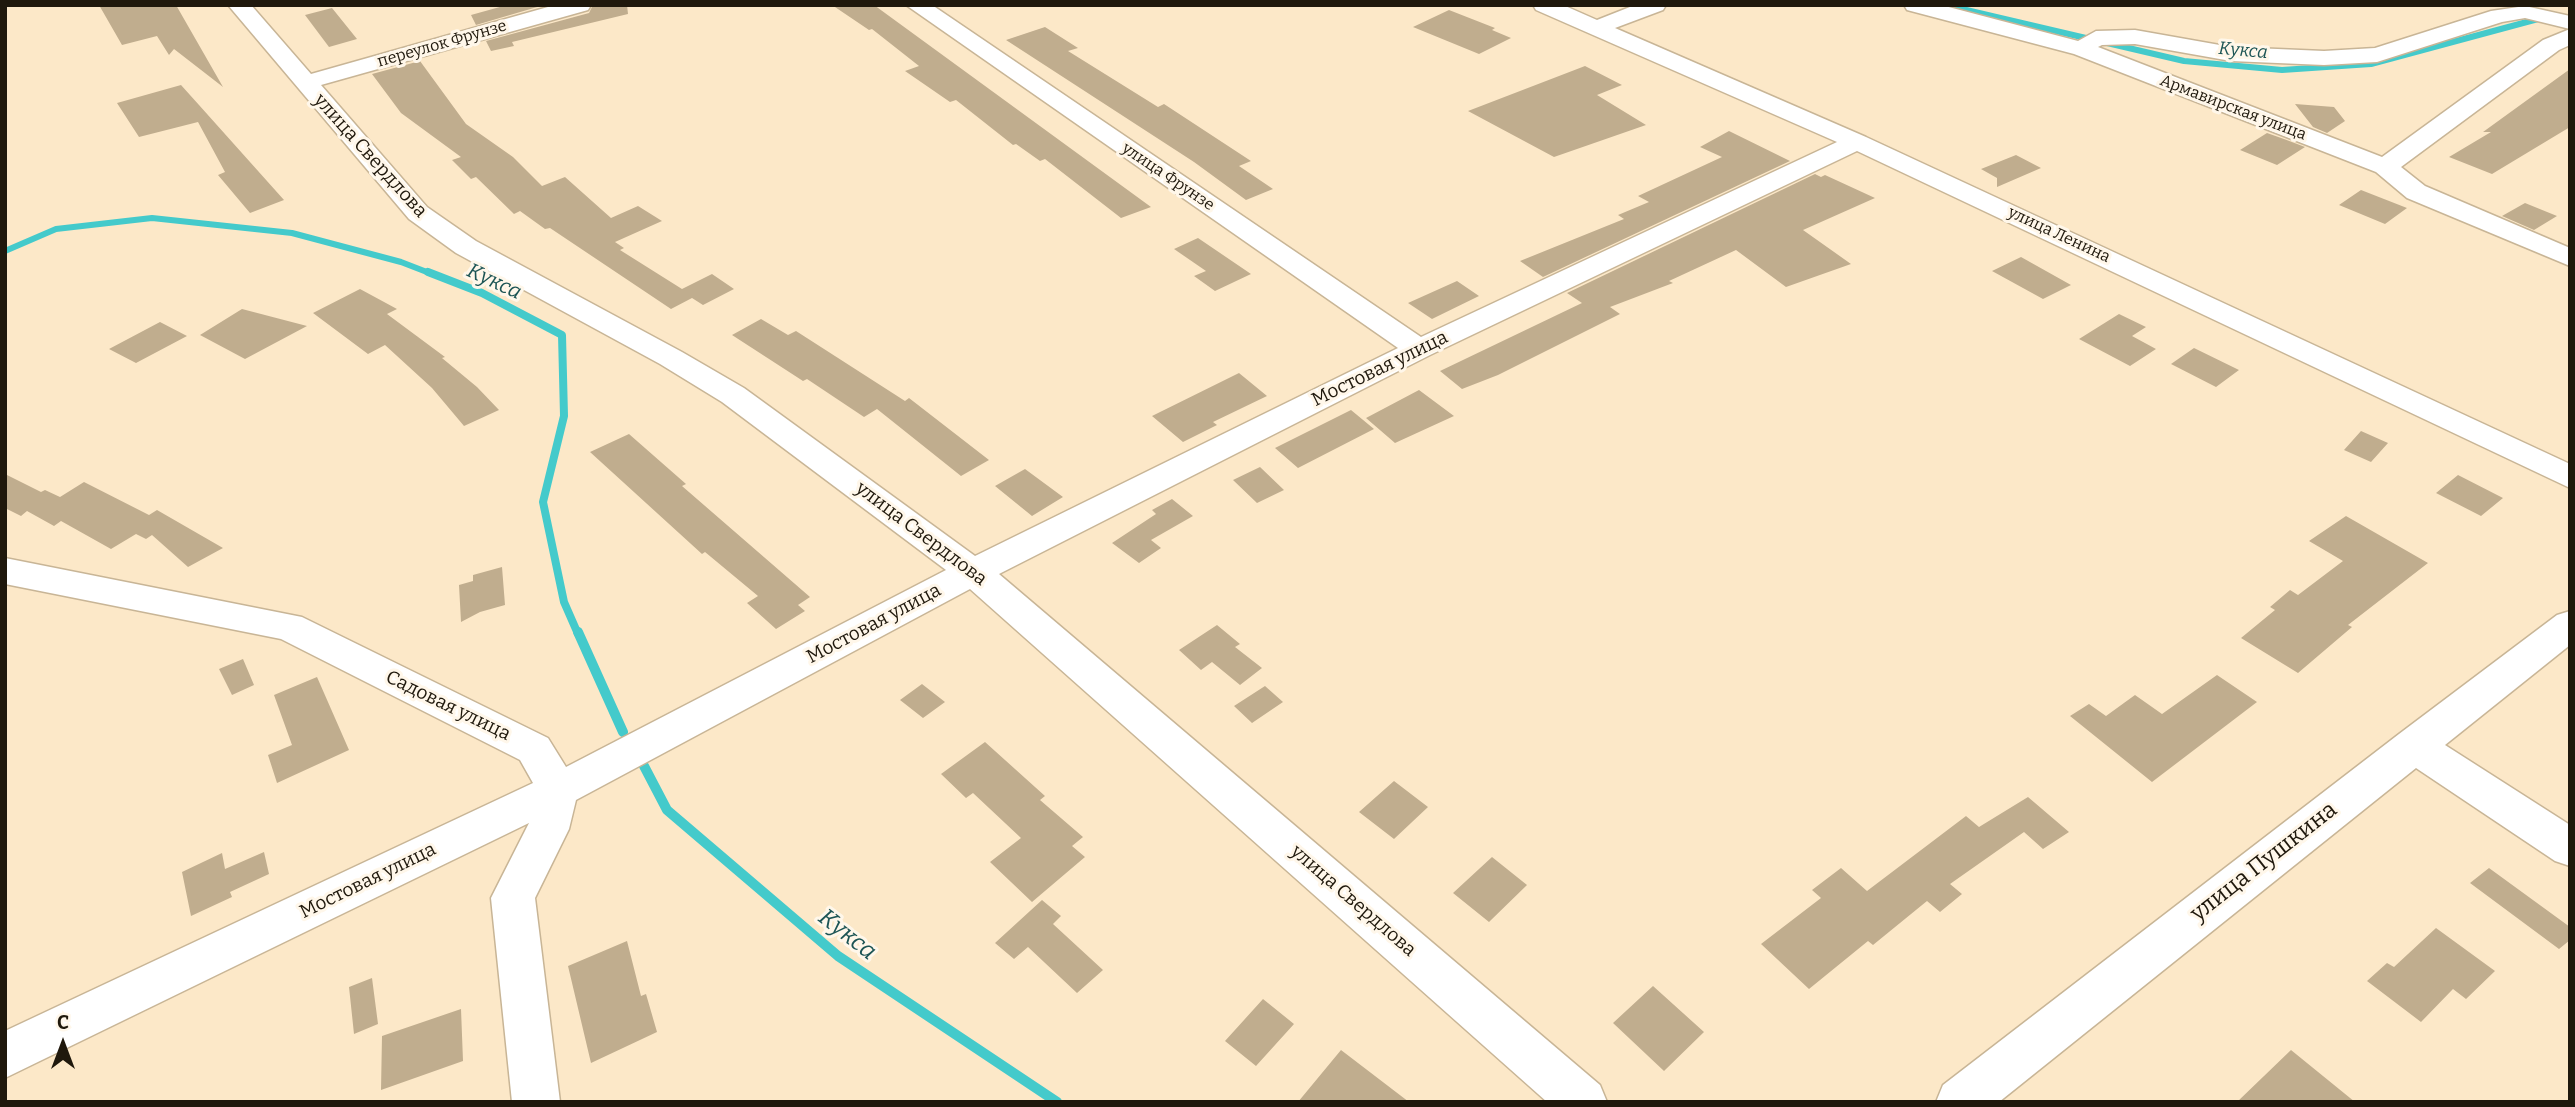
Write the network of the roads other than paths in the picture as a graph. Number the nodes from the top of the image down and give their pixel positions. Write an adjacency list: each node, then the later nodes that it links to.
1 (239, 5): 11 (street, улица Свердлова)
2 (580, 5): 11 (street, переулок Фрунзе)
3 (916, 5): 15 (street, улица Фрунзе)
4 (1544, 5): 8 (street, улица Ленина)
5 (1655, 5): 8 (street)
6 (1915, 5): 10 (street, Армавирская улица)
7 (2570, 23): 10 (street, Армавирская улица)
8 (1596, 28): 12 (street, улица Ленина)
9 (2570, 36): 13 (street)
10 (2090, 43): 13 (street, Армавирская улица)
11 (304, 83): 18 (street, улица Свердлова)
12 (1857, 142): 15 (street, Мостовая улица); 16 (street, улица Ленина)
13 (2385, 167): 14 (street, Армавирская улица)
14 (2570, 258)
15 (1419, 349): 18 (street, Мостовая улица)
16 (2570, 477)
17 (5, 571): 21 (street, Садовая улица)
18 (973, 572): 21 (street, Мостовая улица); 25 (street, улица Свердлова)
19 (2570, 625): 20 (street, улица Пушкина)
20 (2413, 745): 22 (street); 26 (street, улица Пушкина)
21 (558, 790): 23 (street, Мостовая улица); 24 (street)
22 (2570, 848)
23 (5, 1055)
24 (536, 1102)
25 (1583, 1102)
26 (1960, 1102)

